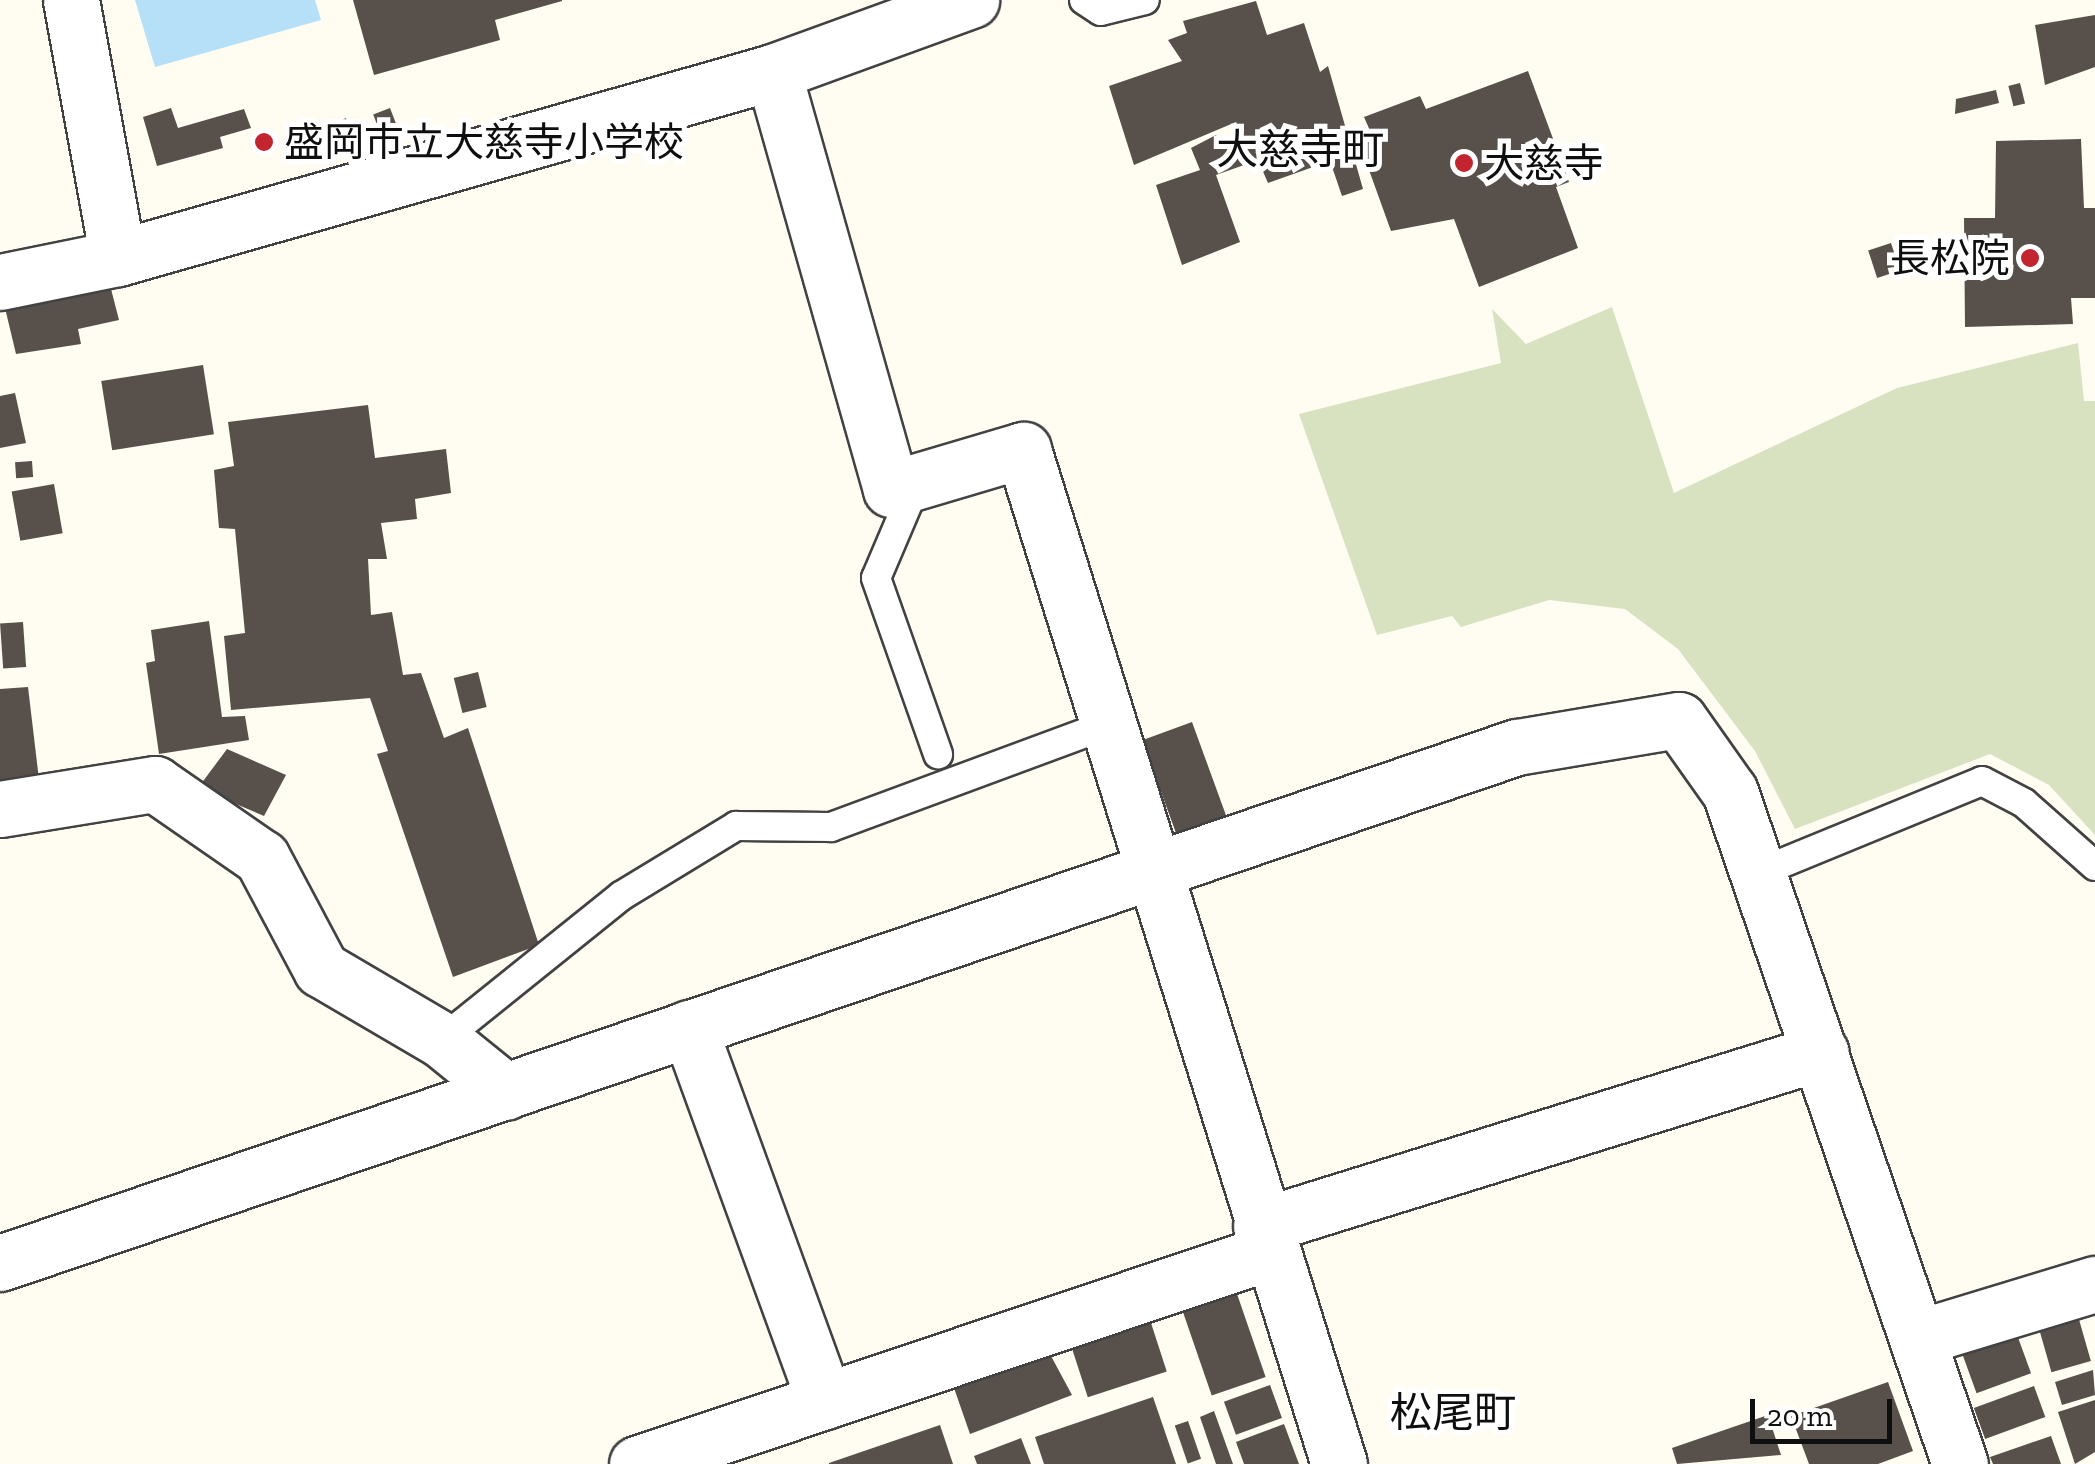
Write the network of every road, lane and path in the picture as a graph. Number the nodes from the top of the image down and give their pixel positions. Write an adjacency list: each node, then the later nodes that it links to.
1 (72, 0): 6 (street)
2 (971, 0): 5 (street)
3 (1084, 0): 4 (lane)
4 (1145, 0)
5 (773, 72): 6 (street); 8 (street)
6 (118, 258): 7 (street)
7 (0, 282)
8 (917, 480): 9 (street); 10 (lane)
9 (1107, 725): 13 (street); 16 (lane)
10 (938, 754)
11 (0, 809): 16 (street)
12 (2095, 866): 14 (lane)
13 (1149, 868): 14 (street); 15 (street); 19 (street)
14 (1758, 873): 17 (street)
15 (689, 1028): 18 (street); 23 (street)
16 (442, 1040): 18 (street)
17 (1821, 1052): 19 (street); 22 (street)
18 (506, 1092): 20 (street)
19 (1265, 1239): 23 (street); 25 (street)
20 (0, 1263)
21 (2095, 1284): 22 (street)
22 (1917, 1338): 26 (street)
23 (826, 1401): 24 (street)
24 (636, 1464)
25 (1339, 1464)
26 (1960, 1464)

